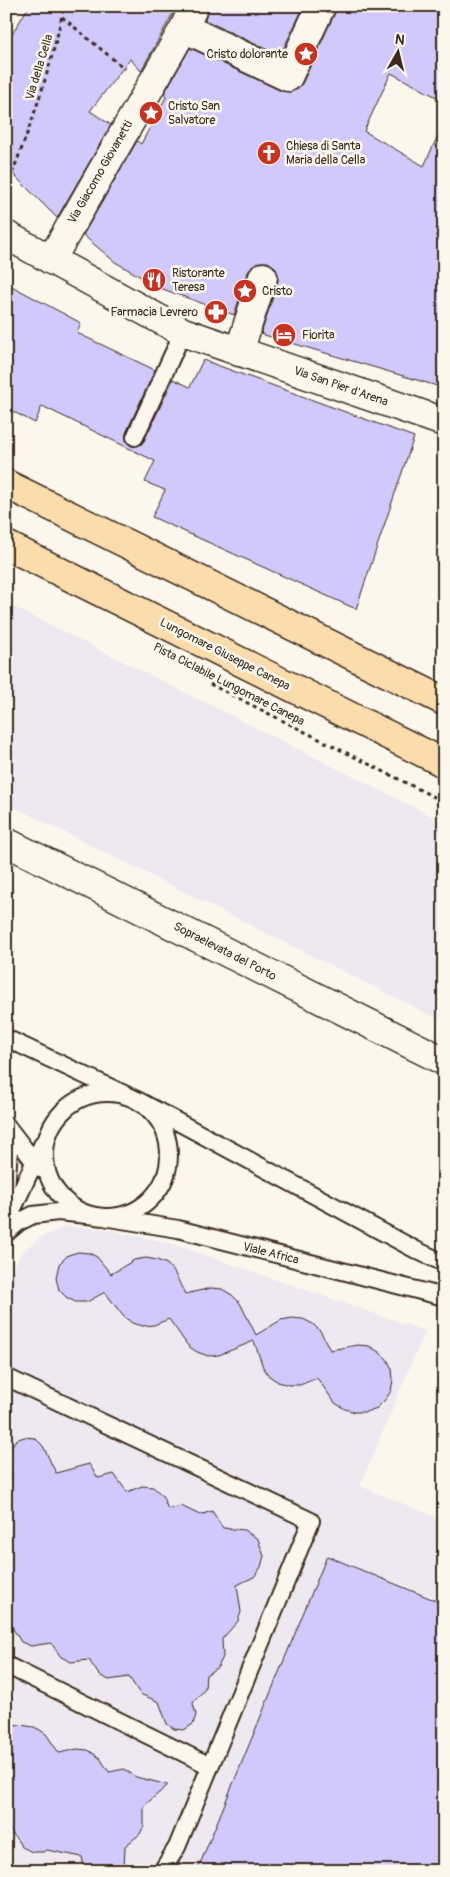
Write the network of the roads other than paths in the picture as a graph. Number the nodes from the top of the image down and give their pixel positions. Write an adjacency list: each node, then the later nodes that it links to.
1 (321, 6): 2 (street)
2 (189, 17): 4 (street, Via Giacomo Giovanetti)
3 (6, 235): 4 (street, Via San Pier d'Arena)
4 (51, 260): 6 (street, Via San Pier d'Arena)
5 (263, 277): 7 (street)
6 (182, 332): 7 (street, Via San Pier d'Arena); 9 (lane)
7 (238, 352): 8 (street, Via San Pier d'Arena)
8 (444, 422)
9 (135, 437)
10 (6, 484): 12 (highway)
11 (6, 545): 13 (highway, Lungomare Giuseppe Canepa)
12 (444, 701)
13 (444, 763)
14 (6, 842): 16 (street, Sopraelevata del Porto)
15 (6, 1038): 17 (lane, Viale Africa)
16 (444, 1061)
17 (139, 1102): 19 (lane, Viale Africa); 23 (lane, Viale Africa); 26 (lane, Viale Africa)
18 (7, 1126): 20 (lane, Viale Africa); 22 (lane, Viale Africa)
19 (50, 1128): 20 (lane); 21 (lane, Viale Africa)
20 (35, 1163): 21 (lane, Viale Africa); 24 (lane)
21 (52, 1185): 23 (lane, Viale Africa)
22 (6, 1190)
23 (97, 1216): 25 (lane); 27 (lane, Viale Africa)
24 (6, 1224)
25 (6, 1233)
26 (444, 1263)
27 (444, 1297)
28 (6, 1377): 30 (lane)
29 (6, 1665): 30 (lane)
30 (210, 1766): 31 (lane)
31 (162, 1871)

